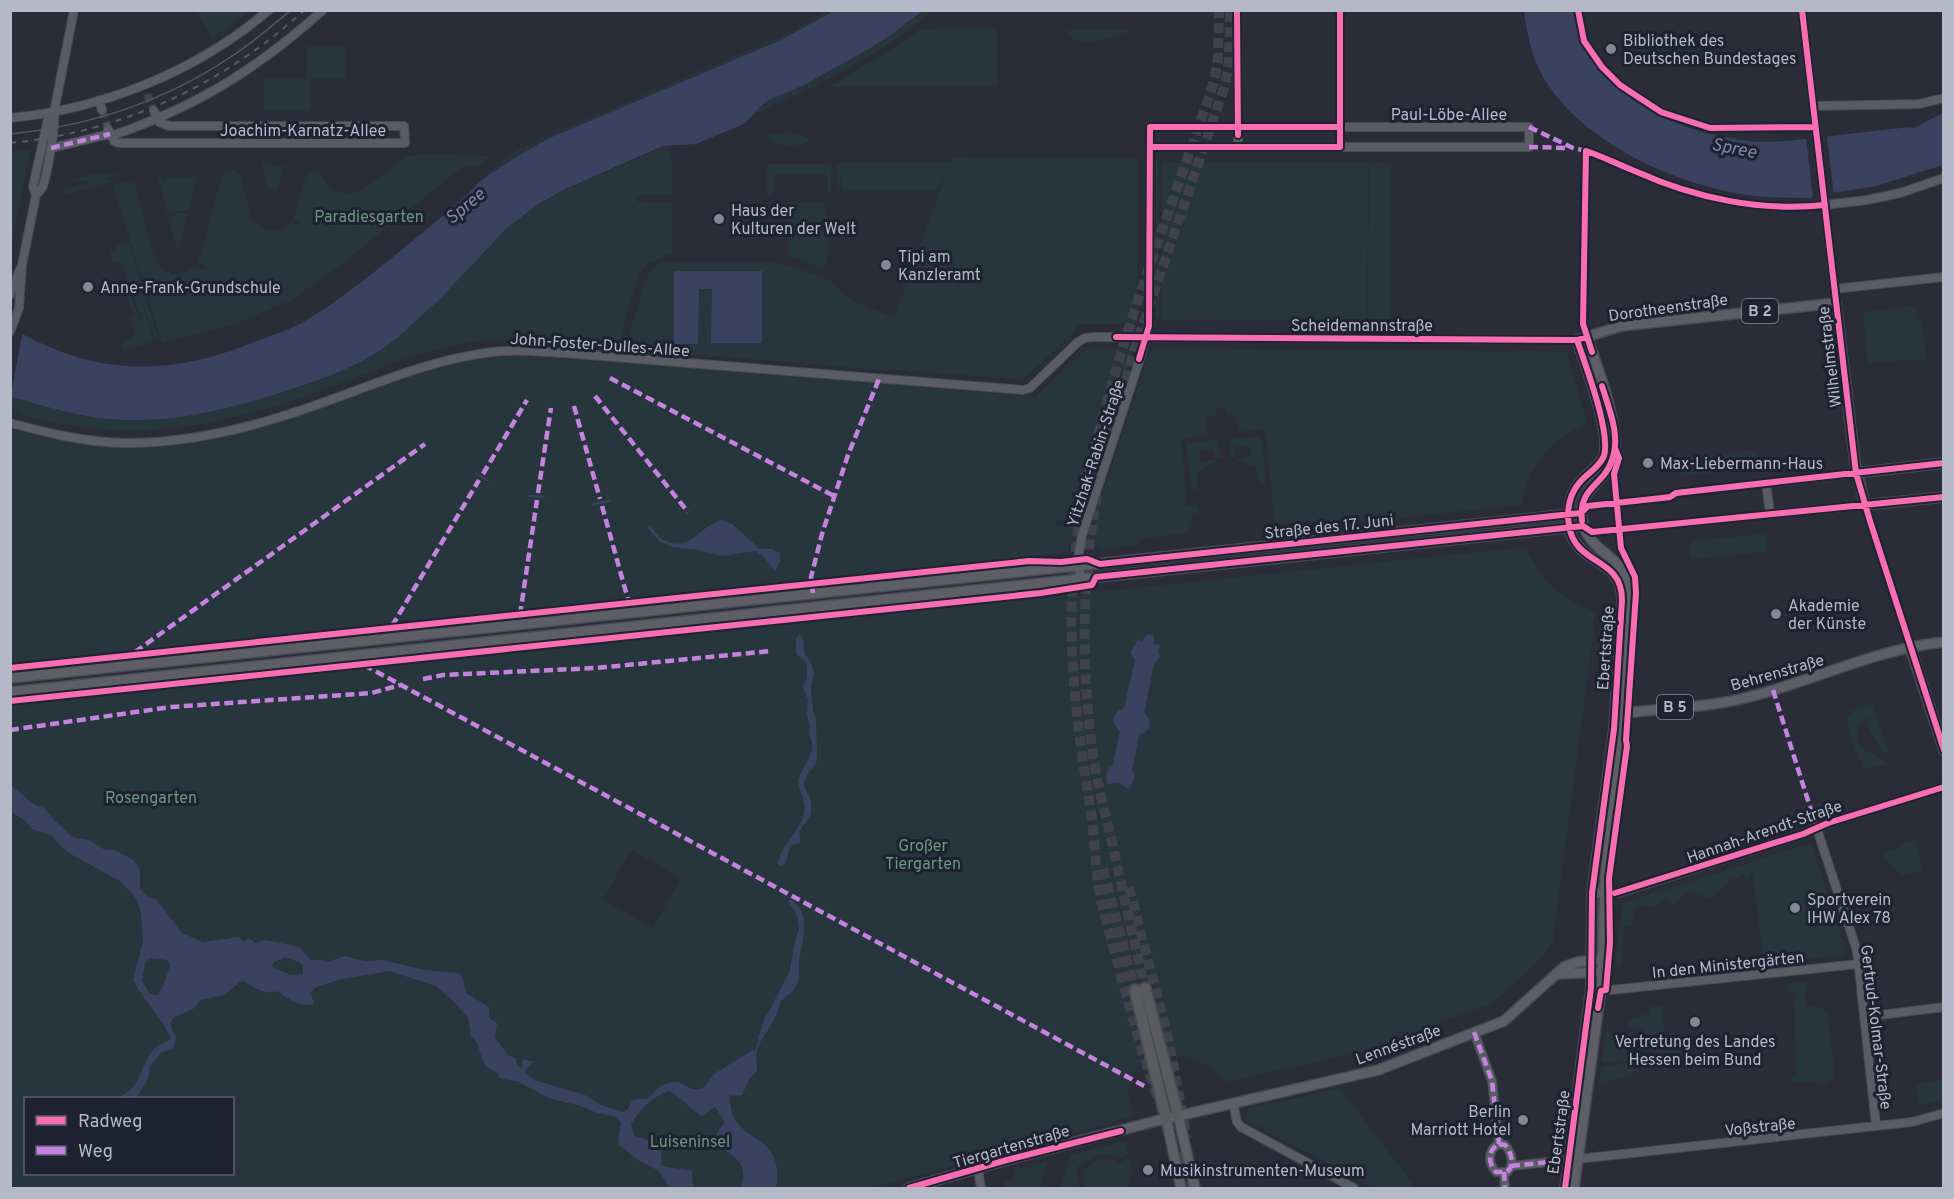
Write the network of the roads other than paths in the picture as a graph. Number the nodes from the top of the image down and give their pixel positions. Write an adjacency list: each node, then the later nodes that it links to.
1 (74, 10): 10 (street)
2 (269, 10): 7 (street)
3 (323, 10): 11 (street)
4 (1237, 10): 14 (street)
5 (1802, 10): 8 (street, Wilhelmstraße)
6 (1944, 98): 8 (street)
7 (99, 100): 9 (street); 10 (street)
8 (1813, 106): 23 (street, Wilhelmstraße)
9 (102, 110)
10 (54, 112): 12 (street); 20 (street); 22 (street)
11 (156, 115): 16 (street); 16 (street, Joachim-Karnatz-Allee)
12 (10, 118)
13 (1150, 127): 14 (street, Paul-Löbe-Allee); 17 (street, Yitzhak-Rabin-Straße)
14 (1238, 127): 15 (street, Paul-Löbe-Allee); 18 (street)
15 (1340, 127): 19 (street); 19 (street, Paul-Löbe-Allee)
16 (110, 133): 20 (street)
17 (1150, 147): 18 (street, Paul-Löbe-Allee); 30 (street, Yitzhak-Rabin-Straße)
18 (1238, 147): 19 (street, Paul-Löbe-Allee)
19 (1340, 147)
20 (51, 148): 22 (street)
21 (1944, 178): 23 (street)
22 (36, 195): 24 (street)
23 (1824, 202): 26 (street, Wilhelmstraße)
24 (22, 265): 27 (street); 29 (street)
25 (1944, 277): 26 (street)
26 (1834, 289): 28 (street, Wilhelmstraße)
27 (10, 295)
28 (1836, 303): 31 (main road, Dorotheenstraße / B 2); 34 (main road, Wilhelmstraße)
29 (12, 329)
30 (1147, 337): 31 (street, Scheidemannstraße); 32 (street, John-Foster-Dulles-Allee); 41 (street, Yitzhak-Rabin-Straße)
31 (1582, 338): 37 (main road); 38 (main road, Ebertstraße)
32 (10, 423)
33 (1944, 463): 34 (main road)
34 (1856, 473): 36 (main road, Wilhelmstraße); 36 (street)
35 (1944, 497): 36 (main road)
36 (1865, 505)
37 (1581, 513): 38 (main road, Straße des 17. Juni); 39 (main road, Ebertstraße)
38 (1568, 514): 40 (main road, Ebertstraße); 41 (main road, Straße des 17. Juni)
39 (1583, 526): 40 (main road, Straße des 17. Juni); 47 (main road, Ebertstraße)
40 (1570, 527): 42 (main road, Straße des 17. Juni); 47 (main road, Ebertstraße)
41 (1079, 566): 42 (street, Yitzhak-Rabin-Straße); 45 (main road, Straße des 17. Juni)
42 (1080, 579): 46 (main road, Straße des 17. Juni)
43 (1944, 642): 44 (main road, Behrenstraße / B 5)
44 (1910, 647): 47 (main road, Behrenstraße / B 5); 48 (main road)
45 (10, 678)
46 (10, 692)
47 (1618, 711): 51 (main road, Ebertstraße); 52 (main road, Ebertstraße)
48 (1944, 750)
49 (1944, 787): 50 (street, Hannah-Arendt-Straße)
50 (1817, 829): 52 (street, Hannah-Arendt-Straße); 55 (street, Gertrud-Kolmar-Straße)
51 (1592, 893): 52 (street, Hannah-Arendt-Straße); 54 (main road, Ebertstraße)
52 (1604, 894): 53 (main road, Ebertstraße)
53 (1603, 960): 54 (main road); 57 (main road, Ebertstraße)
54 (1591, 961): 56 (main road, Ebertstraße); 58 (main road, Lennéstraße)
55 (1858, 964): 59 (street, In den Ministergärten); 61 (street, Gertrud-Kolmar-Straße)
56 (1591, 972): 57 (main road); 58 (main road); 69 (main road, Ebertstraße)
57 (1602, 972): 59 (main road, Ebertstraße)
58 (1554, 974): 62 (main road, Lennéstraße)
59 (1600, 991): 69 (main road, Ebertstraße)
60 (1944, 1007): 61 (street)
61 (1864, 1017): 67 (street, Gertrud-Kolmar-Straße)
62 (1474, 1032): 63 (main road, Lennéstraße); 68 (street)
63 (1233, 1103): 65 (main road, Lennéstraße); 77 (street)
64 (1944, 1113): 67 (street, Voßstraße)
65 (1178, 1115): 66 (main road, Tiergartenstraße); 66 (highway); 76 (main road)
66 (1166, 1118): 71 (main road, Tiergartenstraße); 75 (main road)
67 (1876, 1126): 69 (street, Voßstraße)
68 (1499, 1144): 70 (street); 72 (street)
69 (1573, 1160): 70 (street, Voßstraße); 79 (main road, Ebertstraße); 80 (main road, Ebertstraße)
70 (1511, 1166): 72 (street)
71 (978, 1169): 73 (main road, Tiergartenstraße); 74 (street)
72 (1504, 1173): 78 (street)
73 (909, 1188)
74 (981, 1188)
75 (1181, 1188)
76 (1195, 1188)
77 (1354, 1188)
78 (1505, 1188)
79 (1565, 1188)
80 (1574, 1188)

